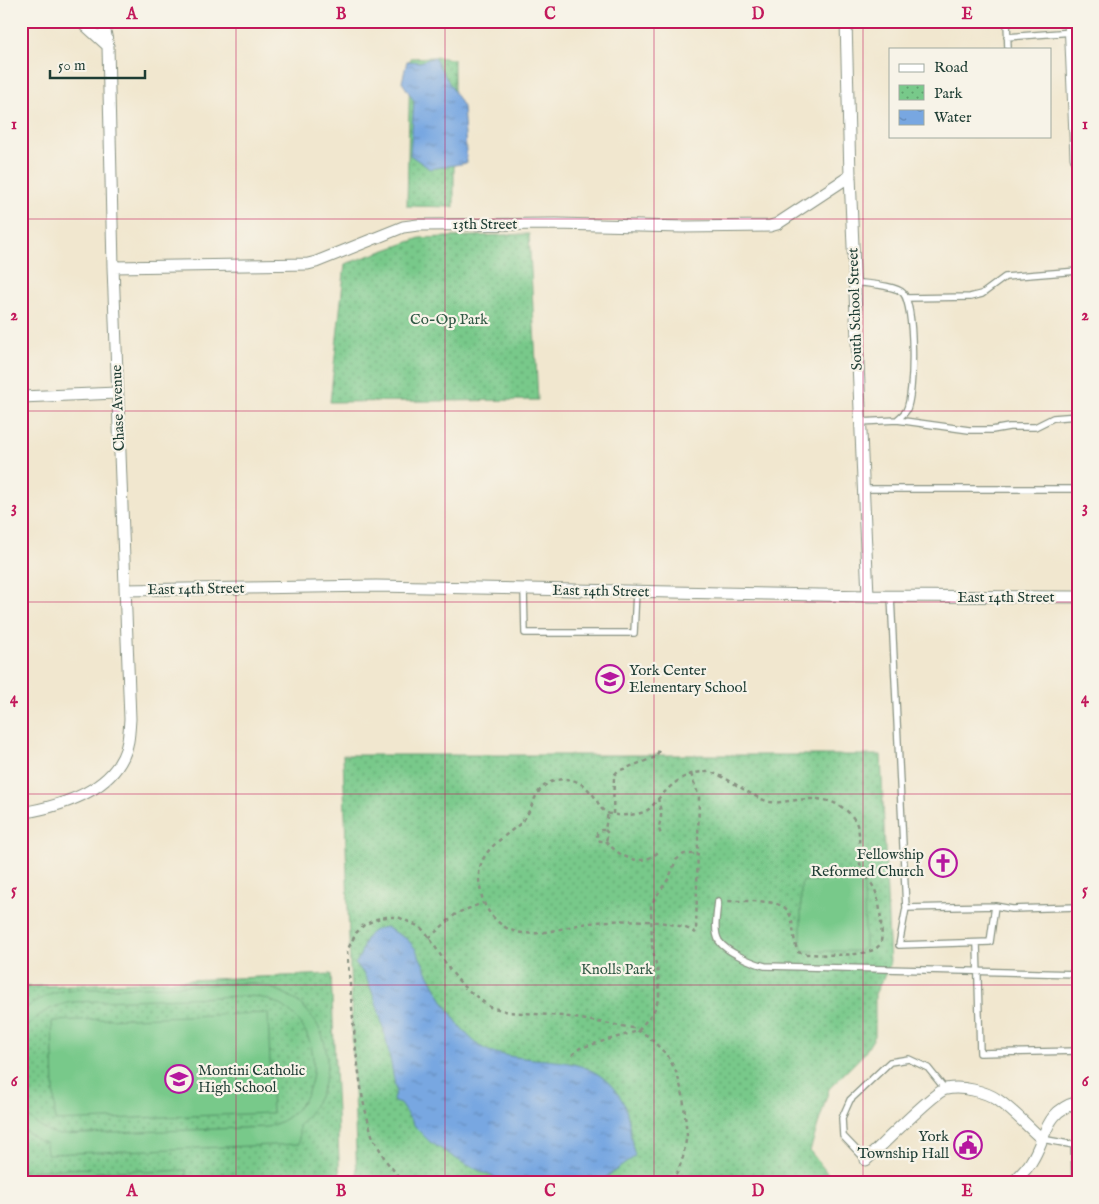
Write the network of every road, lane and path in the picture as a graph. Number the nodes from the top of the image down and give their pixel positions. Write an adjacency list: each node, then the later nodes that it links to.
1 (85, 21): 7 (street)
2 (103, 21): 7 (street, Chase Avenue)
3 (846, 21): 10 (street, South School Street)
4 (1007, 21): 6 (lane)
5 (1073, 26): 6 (lane); 9 (street)
6 (1007, 37): 8 (lane)
7 (108, 46): 11 (street, Chase Avenue)
8 (1008, 48)
9 (1078, 158)
10 (850, 176): 11 (street, 13th Street); 13 (street, South School Street)
11 (113, 267): 15 (street, Chase Avenue)
12 (1078, 271): 14 (lane)
13 (854, 282): 14 (lane); 19 (street, South School Street)
14 (906, 298): 18 (lane)
15 (117, 393): 16 (street); 23 (street, Chase Avenue)
16 (21, 397)
17 (1078, 416): 18 (lane)
18 (897, 420): 19 (lane)
19 (860, 422): 20 (street, South School Street)
20 (863, 489): 21 (lane); 25 (street, South School Street)
21 (1078, 489)
22 (524, 589): 23 (street, East 14th Street); 24 (street, East 14th Street); 24 (lane)
23 (125, 590): 32 (street, Chase Avenue)
24 (636, 591): 25 (street, East 14th Street)
25 (868, 596): 26 (street, East 14th Street)
26 (892, 596): 27 (street, East 14th Street); 43 (lane)
27 (1078, 597)
28 (659, 750): 33 (path)
29 (691, 774): 30 (path); 38 (path); 39 (path)
30 (658, 798): 33 (path); 35 (path)
31 (608, 812): 33 (path); 34 (path); 40 (path)
32 (21, 813)
33 (614, 814)
34 (605, 830): 36 (path); 36 (path)
35 (662, 835)
36 (606, 841): 37 (path)
37 (659, 851)
38 (697, 854): 44 (path); 44 (path)
39 (718, 901): 47 (lane)
40 (483, 903): 44 (path); 45 (path)
41 (995, 906): 42 (lane); 43 (lane); 46 (lane)
42 (1078, 907)
43 (906, 908): 46 (lane)
44 (650, 922): 49 (path)
45 (429, 938): 49 (path); 56 (path)
46 (977, 943): 47 (lane)
47 (978, 972): 48 (lane); 50 (lane)
48 (1078, 974)
49 (638, 1031): 51 (path); 57 (path)
50 (1078, 1051)
51 (572, 1055)
52 (945, 1089): 54 (street); 55 (street); 55 (lane)
53 (1078, 1102): 54 (street)
54 (1042, 1138): 58 (street); 59 (lane)
55 (866, 1160)
56 (404, 1183)
57 (671, 1183)
58 (1013, 1183)
59 (1075, 1183)

